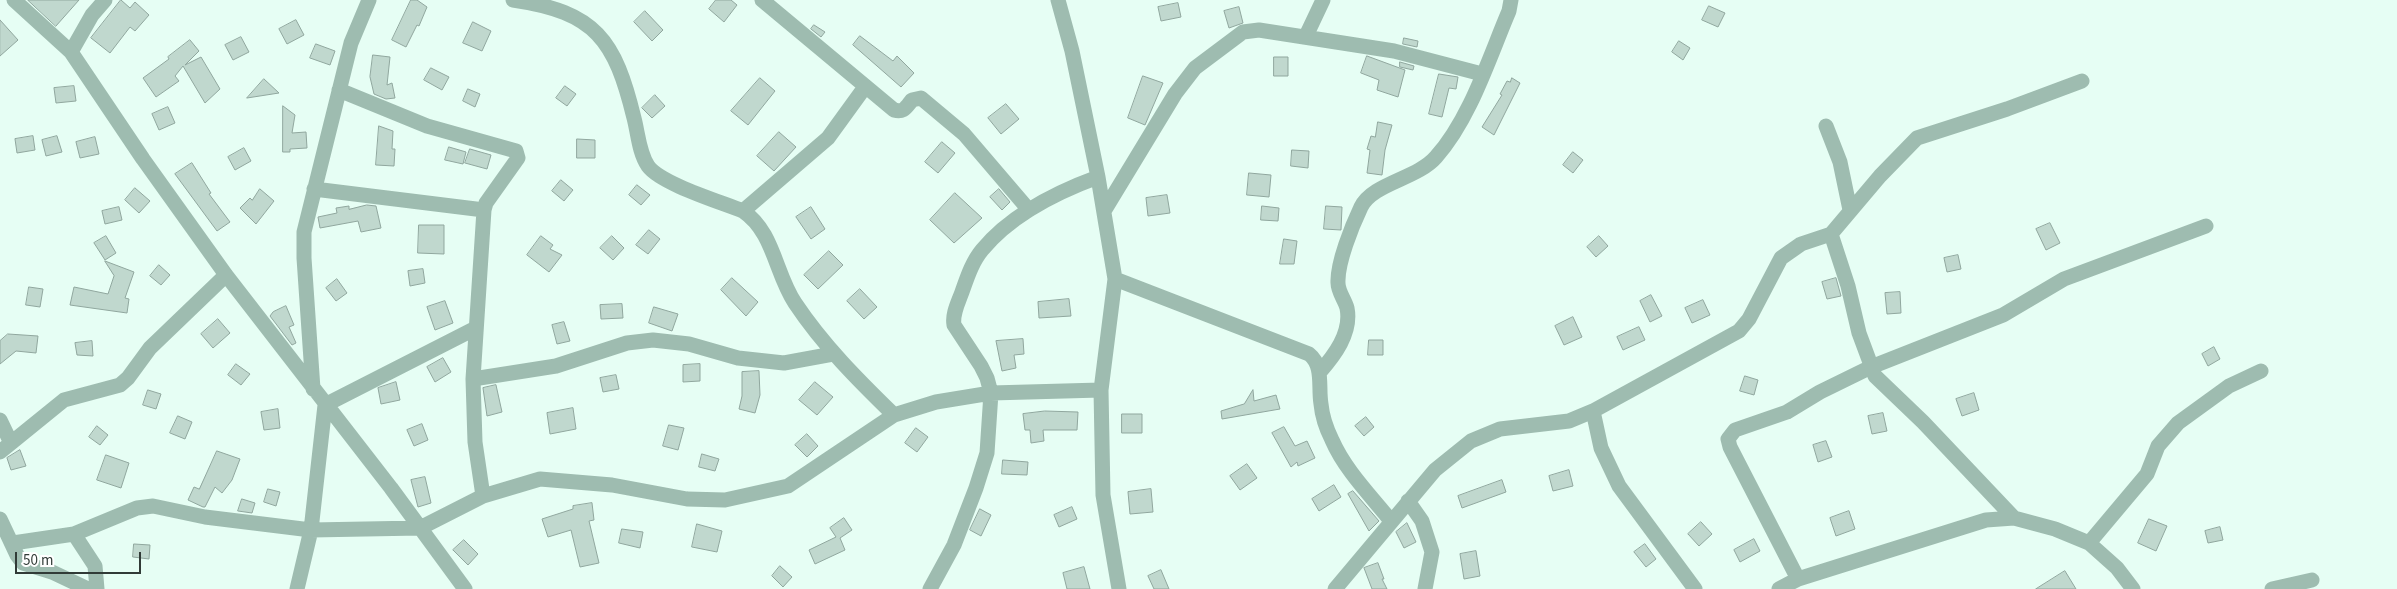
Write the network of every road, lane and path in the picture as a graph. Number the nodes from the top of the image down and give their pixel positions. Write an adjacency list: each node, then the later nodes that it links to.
1 (14, 0): 10 (street)
2 (105, 0): 10 (street)
3 (369, 0): 14 (street)
4 (513, 0): 21 (street)
5 (762, 0): 13 (street)
6 (1058, 0): 16 (street)
7 (1323, 0): 9 (street)
8 (1511, 0): 11 (street)
9 (1306, 36): 11 (street); 22 (street)
10 (71, 52): 25 (street)
11 (1482, 74): 31 (street)
12 (2082, 82): 20 (street)
13 (865, 87): 19 (street); 21 (street)
14 (339, 90): 17 (street); 18 (street)
15 (1826, 126): 20 (street)
16 (1098, 177): 19 (street); 22 (street)
17 (314, 188): 18 (street); 33 (street)
18 (484, 210): 27 (street)
19 (1030, 210): 35 (street)
20 (1850, 210): 24 (street)
21 (744, 211): 28 (street)
22 (1104, 211): 26 (street)
23 (2206, 226): 29 (street)
24 (1831, 234): 29 (street); 37 (street)
25 (226, 275): 33 (street); 40 (street)
26 (1115, 279): 31 (street); 34 (street)
27 (476, 328): 32 (street); 36 (street)
28 (833, 354): 32 (street); 38 (street)
29 (1870, 367): 43 (street); 51 (street)
30 (2261, 370): 50 (street)
31 (1319, 373): 45 (street)
32 (473, 380): 41 (street)
33 (313, 389): 36 (street)
34 (1101, 390): 35 (street); 58 (street)
35 (991, 393): 38 (street); 57 (street)
36 (325, 405): 46 (street); 47 (street)
37 (1593, 411): 42 (street); 61 (street)
38 (894, 415): 41 (street)
39 (0, 420): 40 (street)
40 (5, 447)
41 (483, 496): 46 (street)
42 (1408, 501): 45 (street); 60 (street)
43 (2014, 518): 50 (street); 51 (street)
44 (0, 520): 49 (street)
45 (1391, 520): 59 (street)
46 (420, 528): 47 (street); 56 (street)
47 (311, 530): 48 (street); 55 (street)
48 (74, 534): 49 (street); 54 (street)
49 (13, 543): 53 (street)
50 (2088, 543): 63 (street)
51 (1798, 579): 62 (street)
52 (2312, 580): 64 (street)
53 (88, 589)
54 (98, 589)
55 (297, 589)
56 (465, 589)
57 (930, 589)
58 (1119, 589)
59 (1335, 589)
60 (1424, 589)
61 (1695, 589)
62 (1779, 589)
63 (2133, 589)
64 (2272, 589)

